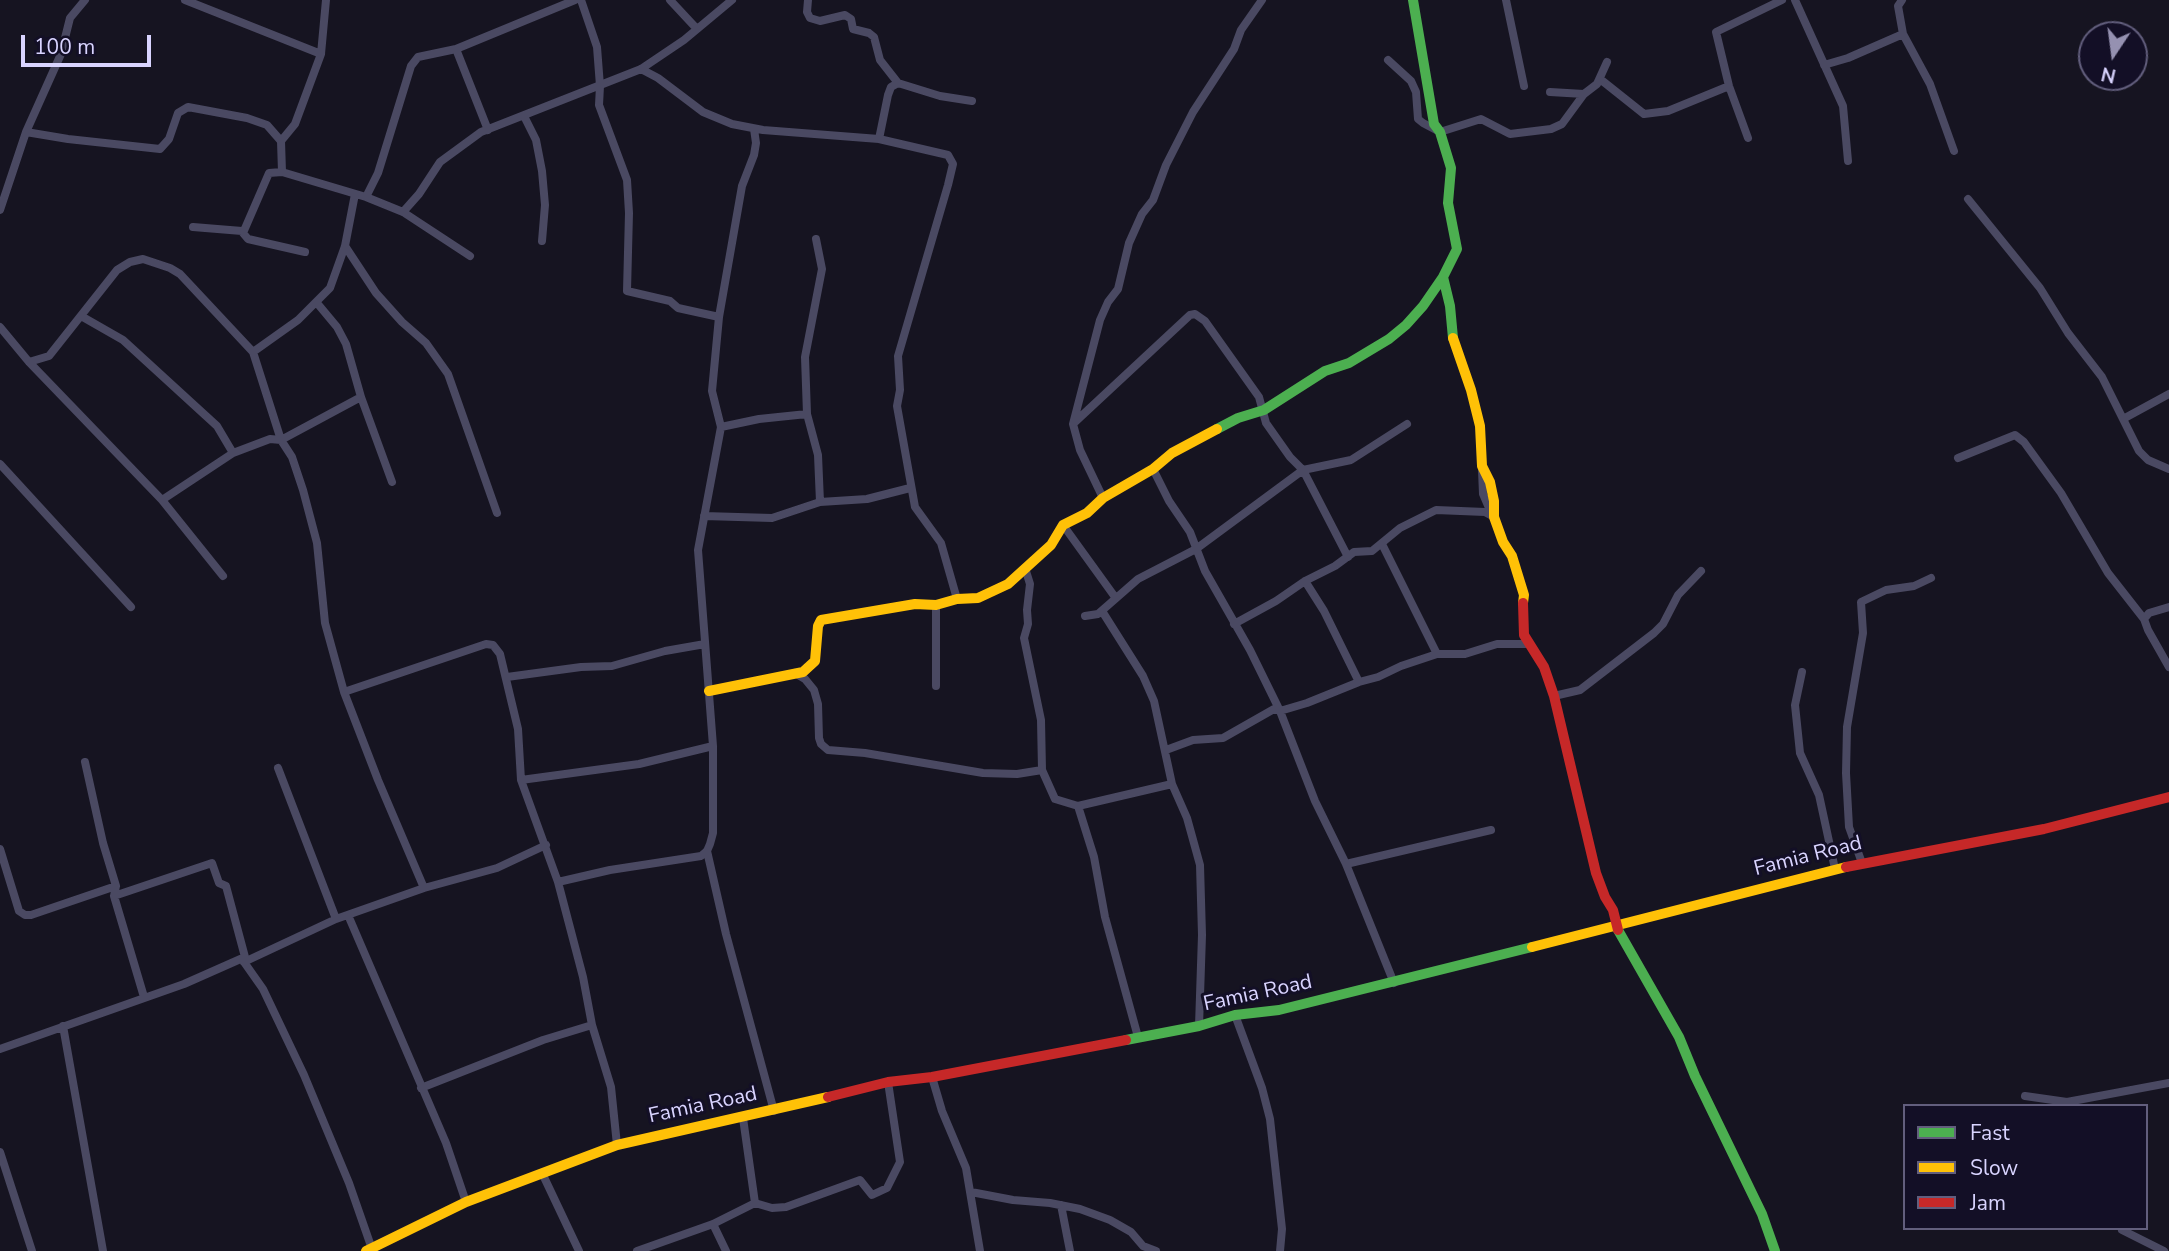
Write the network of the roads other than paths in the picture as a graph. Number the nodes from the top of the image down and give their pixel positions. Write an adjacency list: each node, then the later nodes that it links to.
1 (85, 0): 34 (street)
2 (185, 0): 18 (street)
3 (326, 0): 18 (street)
4 (575, 0): 17 (street)
5 (581, 0): 25 (street)
6 (670, 0): 15 (street)
7 (732, 0): 15 (street)
8 (808, 0): 24 (street)
9 (1262, 0): 66 (street)
10 (1413, 0): 35 (street)
11 (1506, 0): 26 (street)
12 (1782, 0): 27 (street)
13 (1795, 0): 21 (street)
14 (1902, 0): 16 (street)
15 (697, 29): 22 (street)
16 (1903, 34): 21 (street); 39 (street)
17 (456, 49): 33 (street); 43 (street)
18 (321, 54): 38 (street)
19 (1388, 60): 35 (street)
20 (1607, 62): 23 (street)
21 (1824, 65): 40 (street)
22 (641, 69): 25 (street); 32 (street)
23 (1600, 79): 27 (street); 29 (street)
24 (898, 83): 30 (street); 37 (street)
25 (600, 86): 31 (street); 57 (street)
26 (1524, 86)
27 (1729, 86): 36 (street)
28 (1550, 92): 29 (street)
29 (1584, 94): 35 (street)
30 (972, 101)
31 (524, 116): 33 (street); 50 (street)
32 (754, 129): 37 (street); 57 (street)
33 (488, 130): 46 (street)
34 (26, 132): 38 (street); 45 (street)
35 (1440, 132): 54 (street)
36 (1748, 138)
37 (879, 139): 77 (street)
38 (281, 141): 41 (street)
39 (1954, 150)
40 (1848, 161)
41 (282, 172): 42 (street); 48 (street)
42 (355, 194): 43 (street); 51 (street)
43 (366, 197): 46 (street)
44 (1968, 199): 65 (street)
45 (0, 209)
46 (403, 212): 53 (street)
47 (193, 226): 48 (street)
48 (242, 231): 52 (street)
49 (816, 239): 64 (street)
50 (542, 241)
51 (345, 246): 55 (street); 81 (street)
52 (305, 252)
53 (470, 256)
54 (1443, 277): 63 (street); 83 (street)
55 (317, 303): 59 (street); 62 (street)
56 (81, 316): 59 (street); 60 (street); 70 (street)
57 (719, 317): 68 (street)
58 (0, 327): 60 (street)
59 (253, 352): 69 (street)
60 (29, 362): 79 (street)
61 (2169, 394): 65 (street)
62 (361, 397): 69 (street); 76 (street)
63 (1264, 410): 66 (street); 73 (street); 75 (street)
64 (807, 414): 68 (street); 80 (street)
65 (2123, 419): 74 (street)
66 (1073, 424): 78 (street)
67 (1407, 424): 75 (street)
68 (721, 427): 82 (street)
69 (281, 440): 70 (street); 112 (street)
70 (233, 453): 79 (street)
71 (1958, 458): 100 (street)
72 (0, 464): 96 (street)
73 (1153, 469): 78 (street); 86 (street)
74 (2169, 469)
75 (1303, 470): 86 (street); 87 (street)
76 (392, 482)
77 (910, 488): 80 (street); 94 (street)
78 (1103, 498): 84 (street)
79 (162, 500): 90 (street)
80 (820, 502): 82 (street)
81 (497, 513)
82 (704, 516): 102 (street)
83 (1494, 517): 85 (street); 103 (street)
84 (1063, 525): 88 (street); 93 (street)
85 (1382, 544): 87 (street); 104 (street)
86 (1196, 549): 93 (street); 101 (street)
87 (1348, 557): 92 (street)
88 (1025, 568): 94 (street); 119 (street)
89 (1701, 571): 113 (street)
90 (223, 576)
91 (1931, 578): 128 (street)
92 (1305, 580): 101 (street); 109 (street)
93 (1115, 597): 98 (street)
94 (957, 598): 95 (street)
95 (936, 605): 107 (street); 110 (street)
96 (131, 607)
97 (2169, 607): 100 (street)
98 (1102, 611): 99 (street); 116 (street)
99 (1085, 616)
100 (2144, 619): 105 (street)
101 (1234, 624): 114 (street)
102 (705, 644): 108 (street); 111 (street)
103 (1528, 645): 104 (street); 113 (street)
104 (1437, 654): 109 (street)
105 (2169, 667)
106 (1802, 672): 130 (street)
107 (795, 673): 111 (street); 119 (street)
108 (507, 677): 112 (street); 120 (street)
109 (1359, 682): 114 (street)
110 (936, 686)
111 (709, 691): 115 (street)
112 (344, 692): 133 (street)
113 (1554, 696): 137 (street)
114 (1280, 711): 116 (street); 129 (street)
115 (713, 746): 120 (street); 127 (street)
116 (1166, 750): 121 (street)
117 (85, 762): 132 (street)
118 (278, 768): 136 (street)
119 (1042, 770): 123 (street)
120 (521, 780): 125 (street)
121 (1172, 784): 123 (street); 144 (street)
122 (2169, 797): 128 (street, Famia Road)
123 (1078, 806): 145 (street)
124 (1491, 830): 129 (street)
125 (546, 845): 131 (street); 133 (street)
126 (0, 849): 132 (street)
127 (707, 851): 131 (street); 152 (street)
128 (1862, 863): 130 (street, Famia Road)
129 (1346, 864): 139 (street)
130 (1835, 869): 137 (street, Famia Road)
131 (558, 882): 142 (street)
132 (116, 886): 134 (street)
133 (424, 888): 135 (street)
134 (114, 895): 138 (street); 140 (street)
135 (348, 915): 136 (street); 150 (street)
136 (336, 919): 138 (street)
137 (1616, 926): 139 (street, Famia Road); 173 (street)
138 (244, 960): 140 (street); 163 (street)
139 (1394, 983): 141 (street, Famia Road)
140 (144, 997): 143 (street)
141 (1235, 1015): 144 (street, Famia Road); 172 (street)
142 (592, 1025): 150 (street); 154 (street)
143 (63, 1026): 146 (street); 165 (street)
144 (1199, 1026): 145 (street, Famia Road)
145 (1138, 1037): 147 (street, Famia Road)
146 (0, 1049)
147 (932, 1077): 148 (street, Famia Road); 157 (street)
148 (888, 1082): 152 (street, Famia Road); 159 (street)
149 (2169, 1083): 151 (street)
150 (421, 1088): 158 (street)
151 (2025, 1096)
152 (774, 1111): 153 (street, Famia Road)
153 (743, 1118): 154 (street, Famia Road); 159 (street)
154 (617, 1145): 156 (street, Famia Road)
155 (0, 1152): 164 (street)
156 (542, 1175): 158 (street, Famia Road); 166 (street)
157 (971, 1192): 160 (street); 169 (street)
158 (466, 1202): 163 (street, Famia Road)
159 (755, 1203): 161 (street)
160 (1061, 1205): 170 (street); 171 (street)
161 (713, 1224): 167 (street); 168 (street)
162 (2122, 1230): 174 (street)
163 (369, 1250)
164 (32, 1251)
165 (103, 1251)
166 (579, 1251)
167 (637, 1251)
168 (726, 1251)
169 (980, 1251)
170 (1070, 1251)
171 (1156, 1251)
172 (1280, 1251)
173 (1775, 1251)
174 (2164, 1251)

